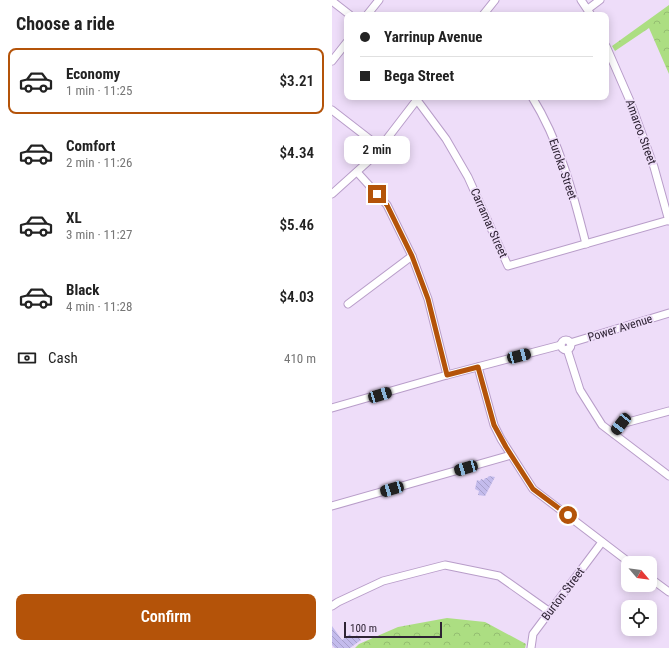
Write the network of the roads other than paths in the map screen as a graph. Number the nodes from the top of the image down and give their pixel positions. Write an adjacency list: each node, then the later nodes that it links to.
1 (379, 0): 7 (street)
2 (495, 0): 8 (street)
3 (581, 0): 9 (street)
4 (600, 0): 9 (street)
5 (332, 1): 6 (street)
6 (346, 12)
7 (370, 12)
8 (485, 12)
9 (589, 12)
10 (344, 46): 12 (street)
11 (609, 53): 20 (street, Amaroo Street)
12 (332, 62)
13 (417, 100): 17 (street)
14 (419, 100): 21 (street, Carramar Street)
15 (534, 100): 21 (street, Euroka Street)
16 (332, 110): 17 (street)
17 (381, 148): 18 (street)
18 (357, 172): 19 (street); 22 (street)
19 (332, 194)
20 (669, 221): 21 (street, Carramar Street)
21 (586, 244)
22 (412, 256): 23 (street); 27 (street)
23 (348, 304)
24 (669, 313): 25 (street, Power Avenue)
25 (566, 346): 26 (street, Power Avenue); 30 (street)
26 (478, 367): 27 (street, Power Avenue); 31 (street)
27 (447, 375): 28 (street, Power Avenue)
28 (332, 408)
29 (669, 411): 30 (street)
30 (614, 434): 32 (street)
31 (511, 455): 33 (street); 34 (street)
32 (669, 476)
33 (332, 506)
34 (602, 542): 35 (street); 39 (street, Burton Street)
35 (621, 556)
36 (657, 583): 37 (street)
37 (669, 592)
38 (332, 606): 39 (street)
39 (550, 612): 40 (street, Burton Street)
40 (531, 648)

